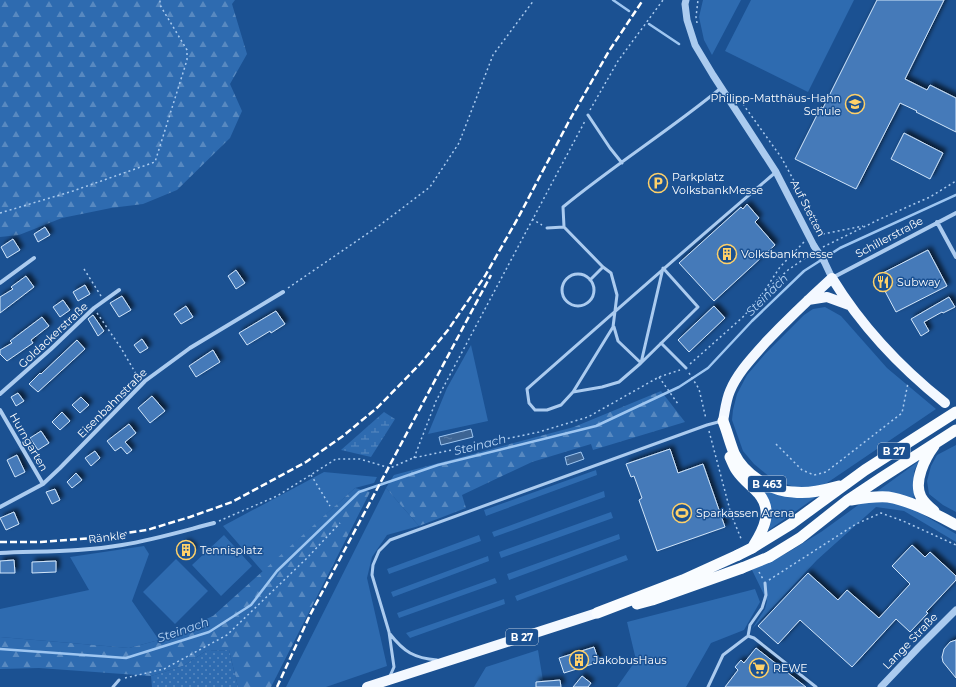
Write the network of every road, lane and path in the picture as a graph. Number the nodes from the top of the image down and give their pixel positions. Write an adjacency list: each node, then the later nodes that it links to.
1 (160, 0): 13 (path)
2 (534, 0): 34 (path)
3 (662, 0): 9 (path)
4 (686, 0): 7 (street, Auf Stetten)
5 (698, 0): 6 (path)
6 (697, 23)
7 (721, 88): 10 (lane); 11 (street, Auf Stetten)
8 (738, 98): 21 (path)
9 (588, 115): 10 (lane); 15 (path)
10 (622, 163): 18 (lane)
11 (776, 172): 22 (street, Auf Stetten); 28 (lane)
12 (956, 181): 19 (path)
13 (0, 213)
14 (956, 213): 17 (street, Schillerstraße)
15 (532, 219): 16 (path); 60 (path)
16 (537, 222)
17 (937, 222): 25 (street); 30 (street, Schillerstraße)
18 (564, 226): 20 (lane); 27 (lane)
19 (865, 226): 21 (path); 23 (path)
20 (547, 228)
21 (823, 234): 22 (path)
22 (809, 237): 24 (street, Auf Stetten); 35 (path)
23 (823, 247)
24 (815, 248): 30 (street, Auf Stetten, bridge); 35 (path)
25 (956, 257)
26 (34, 258): 32 (street)
27 (603, 267): 31 (lane); 40 (lane)
28 (663, 268): 40 (lane); 42 (lane); 43 (lane)
29 (84, 269): 37 (path)
30 (832, 278): 36 (main road); 38 (main road, Auf Stetten)
31 (590, 280): 31 (lane)
32 (0, 283)
33 (119, 290): 37 (street, Goldackerstraße)
34 (282, 292): 48 (street, Eisenbahnstraße)
35 (763, 293): 44 (path)
36 (808, 300): 38 (main road); 55 (main road)
37 (104, 301): 39 (street, Goldackerstraße)
38 (849, 305): 45 (main road, Auf Stetten)
39 (94, 308): 48 (path); 50 (street, Goldackerstraße)
40 (615, 311): 41 (lane); 49 (lane)
41 (614, 327): 43 (lane); 49 (lane)
42 (661, 343): 43 (lane); 44 (lane)
43 (641, 363): 49 (lane)
44 (686, 368): 47 (path)
45 (910, 373): 51 (main road, Auf Stetten); 59 (path)
46 (690, 375): 56 (path)
47 (659, 377): 52 (path); 60 (path)
48 (142, 384): 62 (street, Eisenbahnstraße)
49 (573, 392)
50 (0, 394)
51 (945, 403)
52 (678, 404)
53 (1, 412): 62 (street, Hurngarten)
54 (956, 412): 63 (highway, B 27)
55 (723, 421): 56 (lane); 63 (highway, B 463); 73 (highway)
56 (707, 425): 71 (path); 79 (lane)
57 (956, 430): 58 (highway, B 27)
58 (936, 442): 64 (highway, B 27); 67 (highway)
59 (776, 444)
60 (413, 458): 61 (path)
61 (311, 475): 65 (path); 68 (path)
62 (43, 484): 66 (street, Eisenbahnstraße)
63 (845, 484): 73 (highway, B 27)
64 (848, 500): 67 (highway); 78 (highway, B 27, bridge)
65 (330, 506)
66 (0, 507)
67 (939, 516): 70 (highway)
68 (214, 523): 74 (street, Ränkle)
69 (340, 523): 82 (path)
70 (956, 525)
71 (742, 541)
72 (956, 545): 76 (path)
73 (752, 548): 78 (highway, B 27, bridge)
74 (0, 553)
75 (758, 571): 76 (path)
76 (765, 583): 80 (lane)
77 (956, 610): 88 (street, Lange Straße)
78 (598, 613): 81 (main road, B 27)
79 (389, 632): 81 (lane); 83 (lane)
80 (748, 636): 86 (lane); 87 (lane)
81 (446, 662): 83 (main road, B 27)
82 (119, 680): 84 (lane)
83 (386, 680): 85 (main road, B 27)
84 (113, 687)
85 (367, 687)
86 (708, 687)
87 (816, 687)
88 (880, 687)

